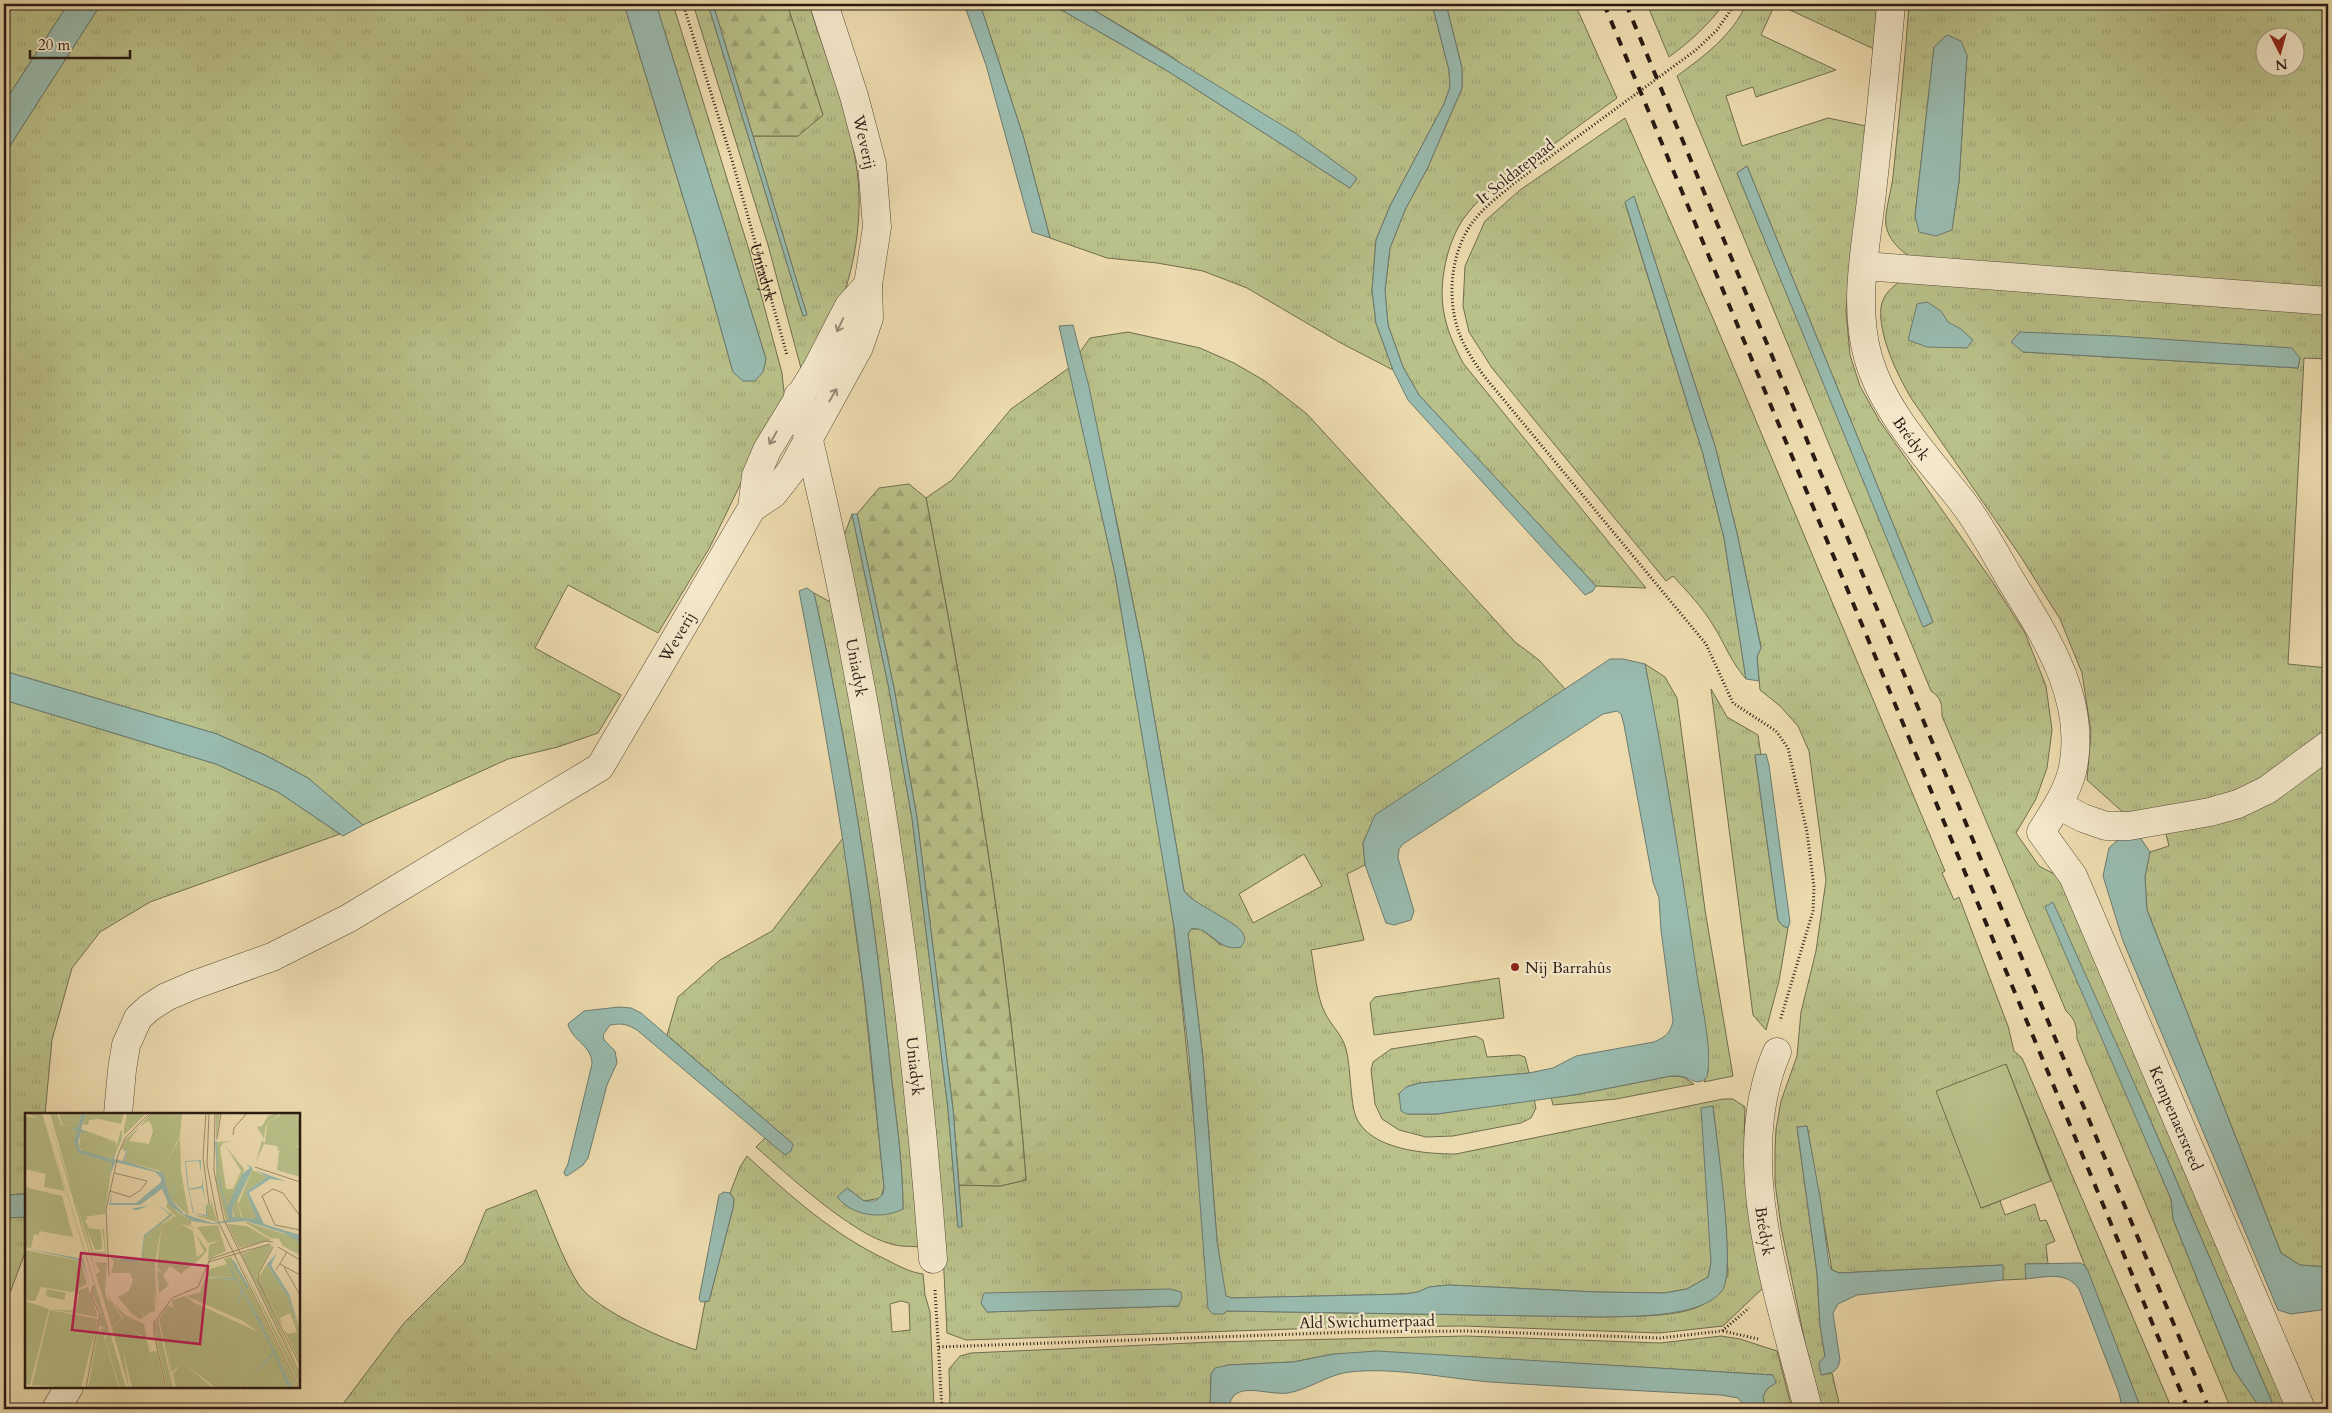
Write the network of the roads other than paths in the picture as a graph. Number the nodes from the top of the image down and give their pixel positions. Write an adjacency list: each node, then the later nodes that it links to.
1 (824, 4): 4 (street, Weverij)
2 (1891, 4): 3 (street, Brédyk)
3 (1864, 266): 5 (street); 10 (street, Brédyk)
4 (868, 285): 6 (street, Weverij, one-way to 6); 7 (street, Weverij, one-way to 4)
5 (2328, 302)
6 (798, 396): 7 (street, Uniadyk); 8 (street, Weverij, one-way to 8)
7 (808, 438): 8 (street, Weverij); 14 (street, Uniadyk)
8 (752, 508): 13 (street, Weverij)
9 (2328, 745): 10 (street)
10 (2058, 805): 11 (street, Brédyk)
11 (2041, 832): 18 (street, Kempenaersreed)
12 (1777, 1052): 17 (street, Brédyk)
13 (118, 1113)
14 (933, 1259)
15 (68, 1388): 16 (street)
16 (56, 1409)
17 (1808, 1409)
18 (2301, 1409)

